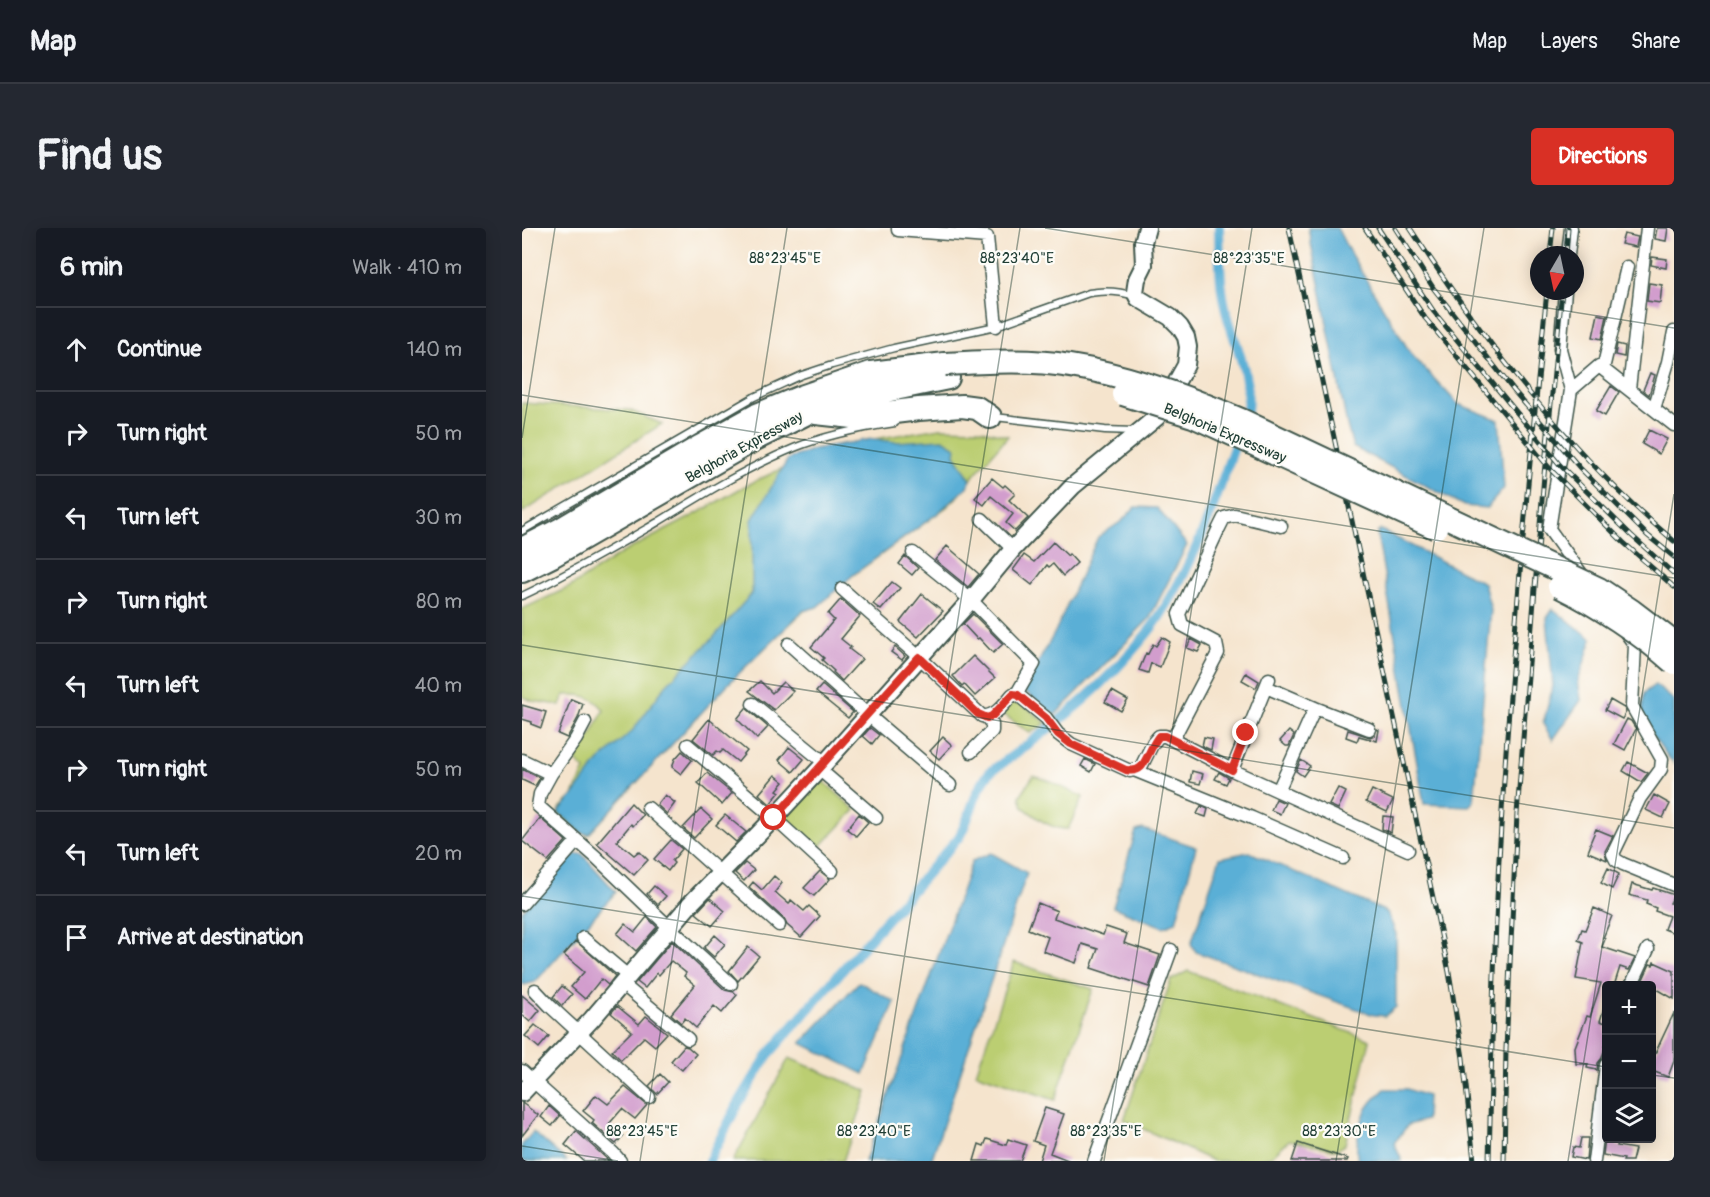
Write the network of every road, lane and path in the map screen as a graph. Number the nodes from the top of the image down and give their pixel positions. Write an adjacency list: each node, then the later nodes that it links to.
1 (898, 228): 9 (street)
2 (1571, 228): 5 (street)
3 (1647, 228): 13 (street)
4 (1144, 243): 7 (street)
5 (1569, 246)
6 (1627, 267): 11 (street)
7 (1138, 298): 9 (lane); 19 (street)
8 (1564, 300): 14 (street)
9 (996, 326): 24 (lane)
10 (1674, 332): 15 (street)
11 (1604, 369): 13 (street); 14 (street)
12 (946, 371): 16 (highway, Belghoria Expressway); 21 (highway, Belghoria Expressway); 32 (highway, Belghoria Expressway, bridge); 35 (highway, Belghoria Expressway, bridge)
13 (1629, 389): 15 (street)
14 (1572, 390): 61 (street)
15 (1654, 409): 20 (street)
16 (809, 412): 17 (highway); 21 (highway, Belghoria Expressway)
17 (985, 417): 19 (lane)
18 (902, 422): 30 (lane)
19 (1148, 425): 26 (street)
20 (1674, 425)
21 (638, 495): 25 (highway, Belghoria Expressway); 28 (highway, Belghoria Expressway)
22 (982, 519): 26 (street)
23 (1281, 526): 43 (street)
24 (522, 531)
25 (522, 549)
26 (1013, 549): 31 (street)
27 (914, 553): 31 (street)
28 (522, 570)
29 (842, 589): 34 (street)
30 (522, 596)
31 (970, 600): 34 (street); 36 (street)
32 (1674, 643)
33 (789, 644): 39 (street)
34 (919, 657): 39 (street); 40 (street)
35 (1674, 663)
36 (1016, 695): 40 (street); 48 (street)
37 (753, 704): 47 (street)
38 (1315, 708): 42 (street); 49 (street); 52 (street)
39 (868, 715): 47 (street); 51 (street)
40 (987, 718): 45 (street)
41 (585, 722): 50 (street)
42 (1369, 729)
43 (1173, 739): 48 (street); 49 (street)
44 (688, 745): 54 (street)
45 (971, 752)
46 (522, 760): 50 (street)
47 (822, 766): 54 (street); 55 (street)
48 (1134, 770): 58 (street)
49 (1232, 770): 52 (street)
50 (551, 774): 56 (street)
51 (950, 785)
52 (1278, 791): 57 (street)
53 (648, 808): 60 (street)
54 (774, 818): 59 (street); 60 (street)
55 (876, 818)
56 (577, 841): 62 (street); 64 (street)
57 (1408, 850)
58 (1343, 858)
59 (832, 871)
60 (720, 873): 63 (street); 64 (street)
61 (1674, 885)
62 (522, 904)
63 (779, 925)
64 (670, 928): 68 (street); 70 (street)
65 (583, 938): 68 (street)
66 (1648, 949): 69 (street)
67 (1171, 950): 78 (street)
68 (624, 979): 72 (street); 73 (street)
69 (1633, 981)
70 (732, 984)
71 (535, 990): 72 (street)
72 (579, 1032): 74 (street); 76 (street)
73 (688, 1039)
74 (526, 1082): 77 (street)
75 (1603, 1089): 79 (street)
76 (649, 1098)
77 (620, 1161)
78 (1094, 1161)
79 (1594, 1161)

